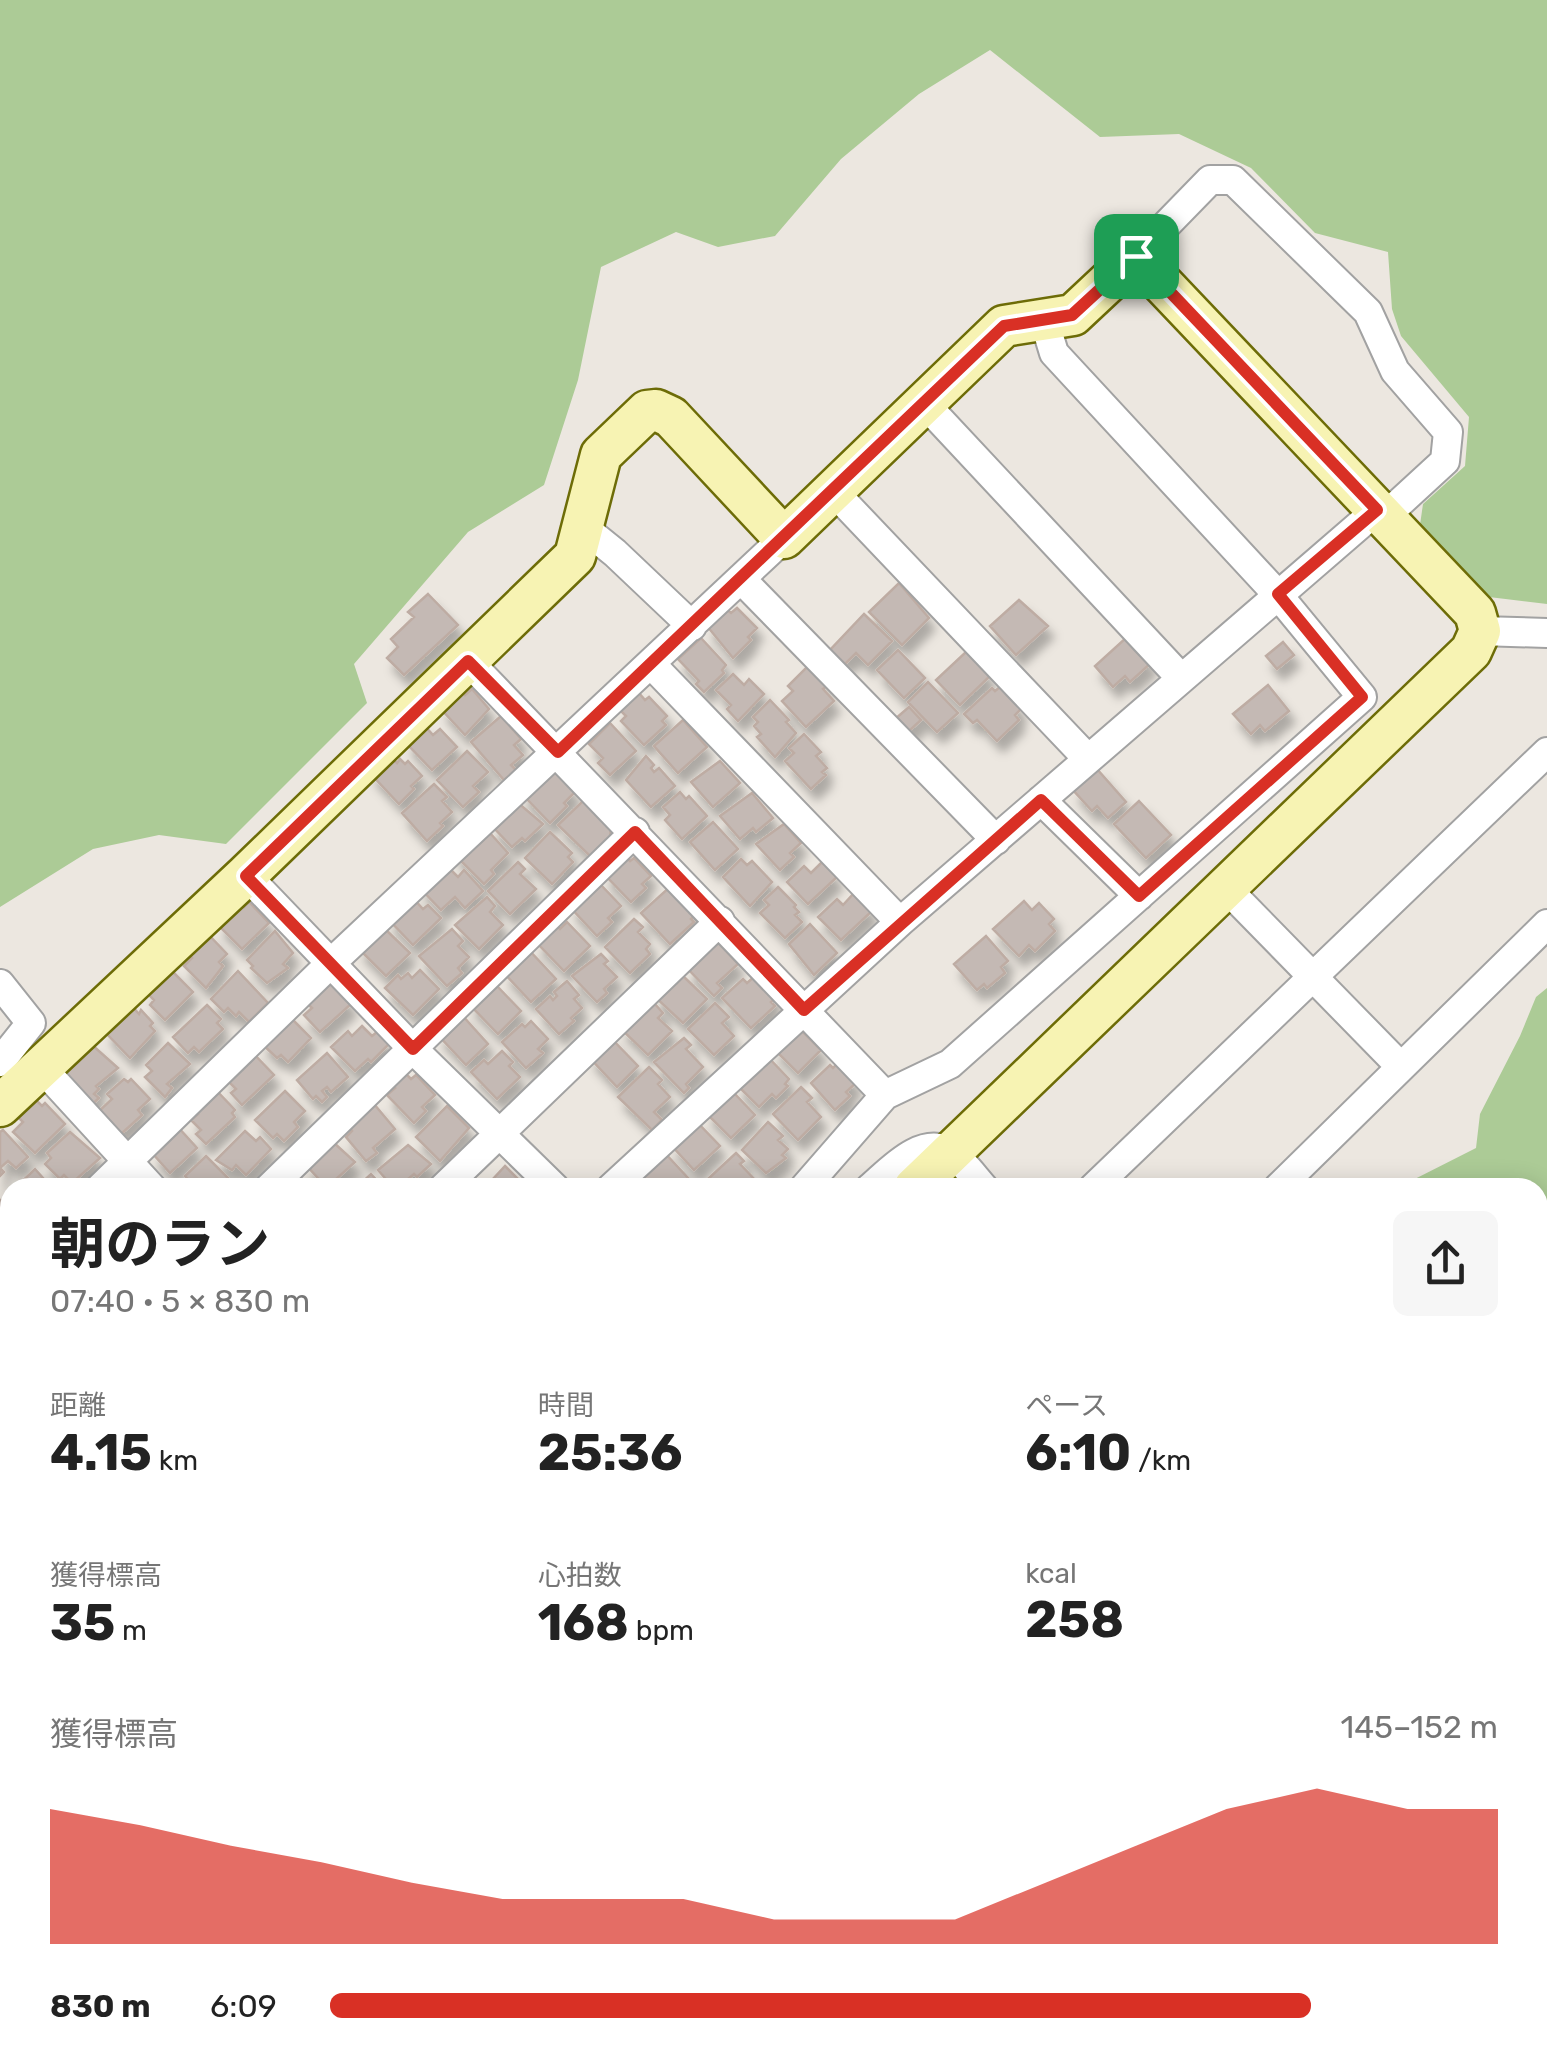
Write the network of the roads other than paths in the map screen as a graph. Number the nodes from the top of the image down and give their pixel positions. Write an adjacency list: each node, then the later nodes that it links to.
1 (1136, 256): 2 (street); 5 (street); 5 (street)
2 (1044, 320): 3 (street); 9 (street)
3 (924, 403): 4 (street); 15 (street)
4 (833, 492): 7 (street); 18 (street)
5 (1381, 513): 9 (street); 11 (street)
6 (584, 528): 7 (street); 10 (street); 13 (street)
7 (784, 538): 8 (street)
8 (741, 579): 10 (street); 21 (street)
9 (1278, 594): 15 (street); 24 (street)
10 (692, 626): 14 (street)
11 (1480, 631): 12 (street); 23 (street)
12 (1547, 634)
13 (468, 661): 16 (street); 22 (street)
14 (651, 664): 16 (street); 26 (street)
15 (1181, 678): 18 (street)
16 (558, 752): 20 (street); 28 (street)
17 (1547, 752): 29 (street)
18 (1088, 759): 19 (street)
19 (1041, 800): 21 (street); 24 (street)
20 (635, 832): 25 (street); 32 (street)
21 (996, 840): 26 (street)
22 (246, 876): 28 (street); 35 (street)
23 (1224, 888): 29 (street); 39 (street)
24 (1139, 896): 36 (street)
25 (720, 921): 31 (street); 38 (street)
26 (900, 922): 31 (street)
27 (1547, 924): 34 (street)
28 (331, 963): 32 (street); 40 (street)
29 (1312, 976): 34 (street); 51 (street)
30 (0, 984): 33 (street)
31 (804, 1010): 36 (street); 46 (street)
32 (413, 1049): 38 (street); 43 (street)
33 (0, 1062)
34 (1401, 1067): 52 (street)
35 (42, 1068): 37 (street); 40 (street)
36 (885, 1095): 47 (street)
37 (0, 1106)
38 (501, 1132): 44 (street); 45 (street)
39 (950, 1152): 48 (street); 49 (street); 50 (street)
40 (127, 1161): 41 (street); 42 (street)
41 (110, 1178)
42 (143, 1178)
43 (279, 1178)
44 (453, 1178)
45 (545, 1178)
46 (622, 1178)
47 (813, 1178)
48 (882, 1178)
49 (924, 1178)
50 (975, 1178)
51 (1104, 1178)
52 (1288, 1178)

